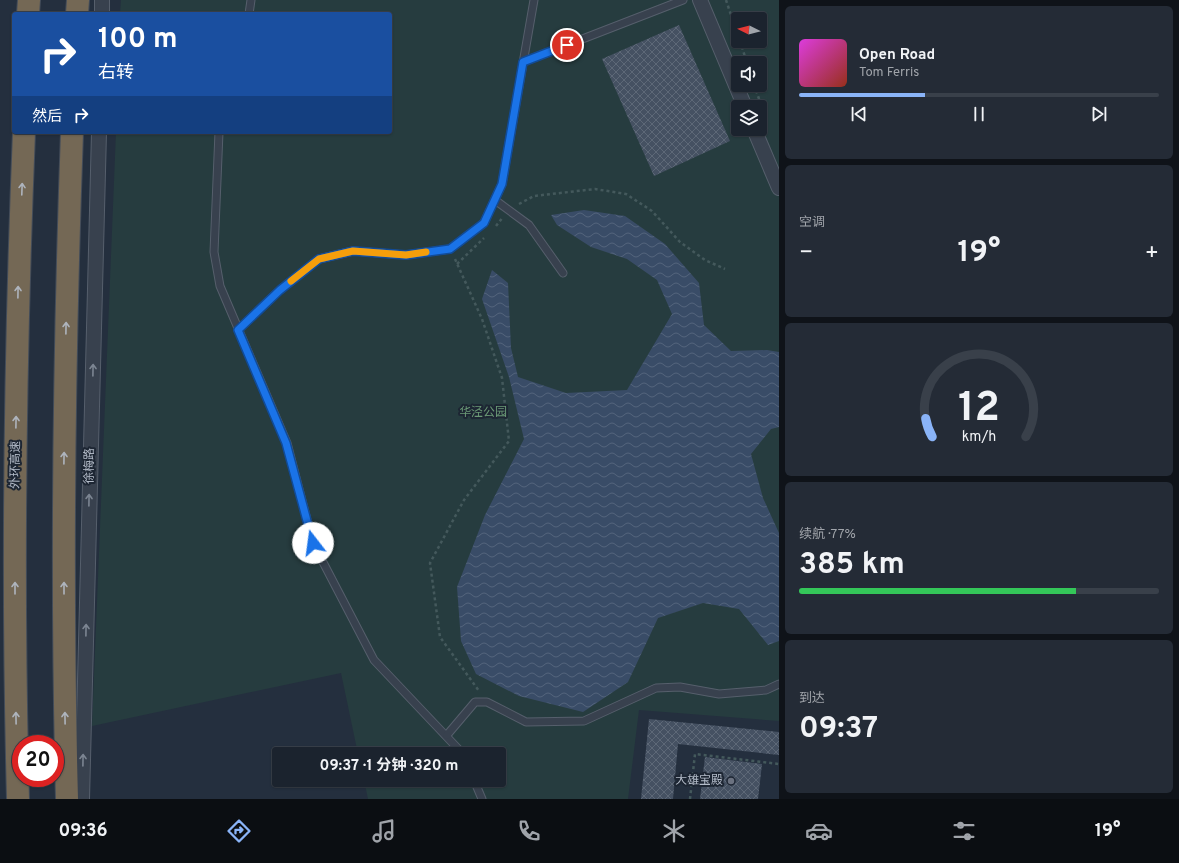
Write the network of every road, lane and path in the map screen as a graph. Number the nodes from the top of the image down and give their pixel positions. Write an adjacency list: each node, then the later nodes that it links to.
1 (29, 0): 9 (highway)
2 (78, 0): 10 (highway)
3 (102, 0): 11 (street)
4 (251, 0): 12 (lane)
5 (534, 0): 14 (lane)
6 (683, 0): 14 (lane)
7 (700, 0): 16 (street)
8 (726, 0): 13 (path)
9 (28, 12)
10 (77, 12)
11 (102, 12)
12 (249, 12)
13 (731, 15)
14 (523, 62): 24 (lane)
15 (757, 92): 17 (path)
16 (742, 100)
17 (769, 126)
18 (24, 134): 39 (highway, 外环高速, one-way to 18)
19 (72, 134): 40 (highway, one-way to 19)
20 (99, 134): 41 (street, 徐梅路, one-way to 20)
21 (219, 134): 32 (lane)
22 (757, 136): 23 (street)
23 (779, 188)
24 (495, 200): 25 (lane); 28 (lane)
25 (509, 210): 26 (path); 30 (path); 31 (lane)
26 (495, 227)
27 (485, 238): 29 (path)
28 (450, 249): 29 (path); 32 (lane)
29 (457, 264): 34 (path)
30 (725, 269)
31 (563, 273)
32 (238, 330): 35 (lane)
33 (779, 684): 34 (lane)
34 (487, 702): 35 (lane)
35 (447, 735): 36 (lane)
36 (457, 747)
37 (779, 764): 43 (path)
38 (477, 787): 42 (lane)
39 (18, 799)
40 (67, 799)
41 (82, 799)
42 (482, 799)
43 (690, 799)

